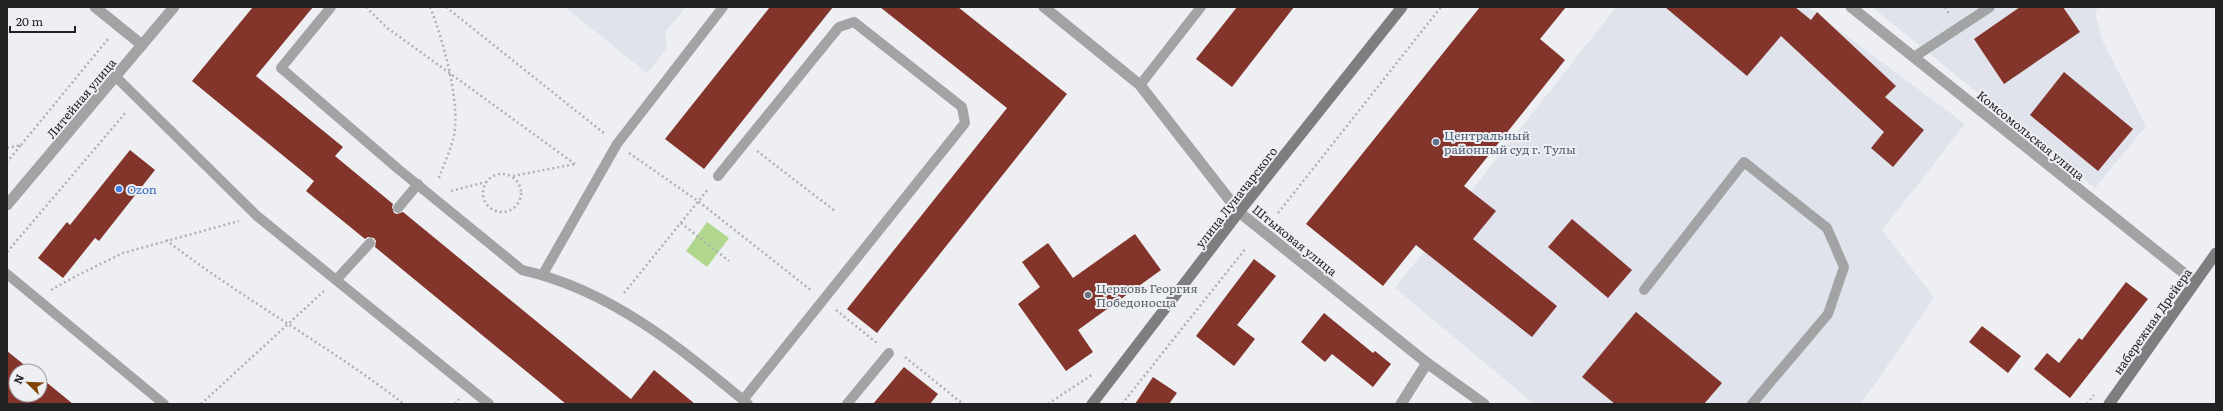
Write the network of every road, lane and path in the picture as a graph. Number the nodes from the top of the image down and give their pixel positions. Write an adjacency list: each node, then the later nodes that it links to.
1 (95, 7): 14 (street)
2 (174, 7): 15 (street, Литейная улица)
3 (331, 7): 29 (lane)
4 (366, 7): 17 (path)
5 (430, 7): 17 (path)
6 (446, 7): 22 (path)
7 (723, 7): 22 (lane)
8 (1044, 7): 19 (street, Штыковая улица)
9 (1201, 7): 19 (lane)
10 (1402, 7): 35 (main road, улица Луначарского)
11 (1441, 7): 36 (path)
12 (1852, 7): 16 (street, Комсомольская улица)
13 (1990, 7): 16 (lane)
14 (118, 26): 15 (street); 23 (path)
15 (142, 45): 18 (street, Литейная улица)
16 (1914, 57): 48 (street, Комсомольская улица)
17 (450, 73): 26 (path); 30 (path)
18 (116, 77): 20 (lane); 32 (street, Литейная улица)
19 (1140, 85): 35 (street, Штыковая улица)
20 (137, 98): 37 (lane); 42 (path)
21 (746, 142): 27 (lane); 34 (path); 51 (lane)
22 (617, 144): 31 (path); 46 (lane)
23 (21, 145): 24 (path); 25 (path)
24 (7, 148)
25 (7, 162)
26 (513, 176): 28 (path); 28 (path)
27 (718, 176): 31 (path)
28 (486, 182): 30 (path)
29 (418, 184): 30 (lane); 33 (lane)
30 (432, 196): 46 (lane)
31 (698, 202): 38 (path); 51 (path)
32 (7, 205)
33 (398, 208)
34 (835, 211)
35 (1239, 212): 55 (street, Штыковая улица); 63 (main road, улица Луначарского)
36 (1278, 213)
37 (257, 216): 39 (path); 47 (lane)
38 (682, 223): 44 (path); 52 (path)
39 (166, 240): 50 (path); 53 (path)
40 (370, 243): 47 (lane)
41 (1246, 248): 64 (path)
42 (7, 252)
43 (2216, 253): 48 (main road, набережная Дрейера)
44 (730, 261)
45 (7, 274): 50 (lane)
46 (543, 274): 52 (lane)
47 (336, 280): 53 (path); 60 (lane)
48 (2195, 282): 68 (main road, набережная Дрейера)
49 (1644, 290): 67 (lane)
50 (37, 299): 57 (lane)
51 (823, 300): 54 (path); 56 (lane)
52 (614, 304): 56 (lane)
53 (289, 324): 58 (path); 59 (path)
54 (889, 352): 61 (lane); 62 (path)
55 (1427, 363): 65 (street); 66 (street, Штыковая улица)
56 (745, 402)
57 (164, 404)
58 (201, 404)
59 (404, 404)
60 (489, 404)
61 (847, 404)
62 (963, 404)
63 (1092, 404)
64 (1122, 404)
65 (1401, 404)
66 (1484, 404)
67 (1752, 404)
68 (2109, 404)

